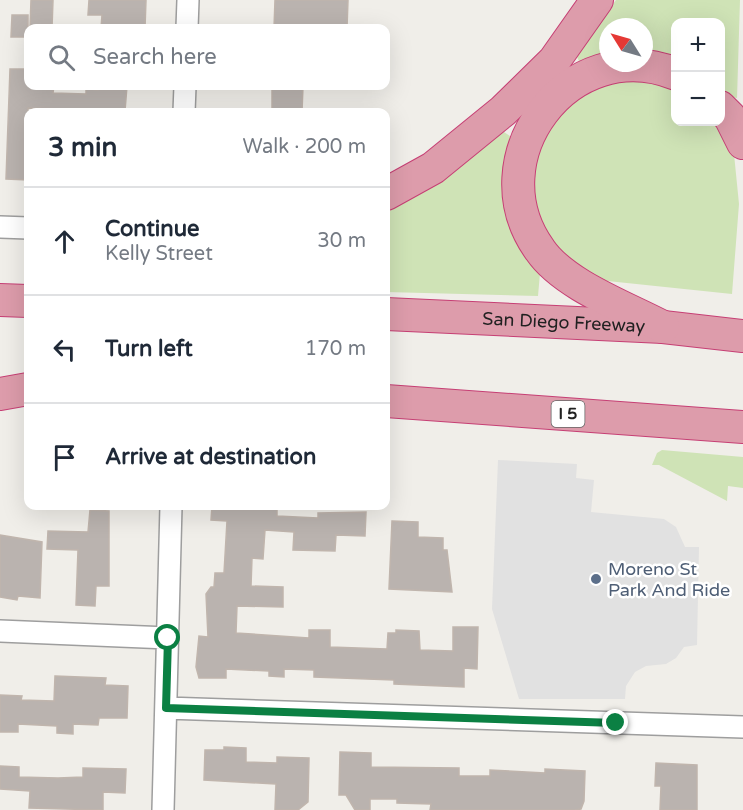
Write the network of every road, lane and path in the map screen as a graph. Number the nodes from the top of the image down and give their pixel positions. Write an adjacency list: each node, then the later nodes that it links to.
1 (188, 0): 3 (street)
2 (597, 0): 9 (highway)
3 (187, 24)
4 (671, 73): 15 (highway)
5 (185, 90): 6 (street)
6 (184, 108)
7 (725, 112): 8 (highway)
8 (743, 143)
9 (390, 192)
10 (0, 227): 11 (street)
11 (24, 228)
12 (0, 300): 13 (highway)
13 (24, 301)
14 (390, 314): 15 (highway, San Diego Freeway)
15 (663, 327): 16 (highway, San Diego Freeway)
16 (743, 336)
17 (0, 379): 18 (highway)
18 (24, 379)
19 (24, 390): 20 (highway)
20 (0, 394)
21 (390, 401): 22 (highway, I 5)
22 (743, 427)
23 (171, 510): 25 (street)
24 (0, 631): 25 (street)
25 (168, 638): 26 (street)
26 (166, 708): 27 (street); 28 (street)
27 (743, 727)
28 (163, 810)

